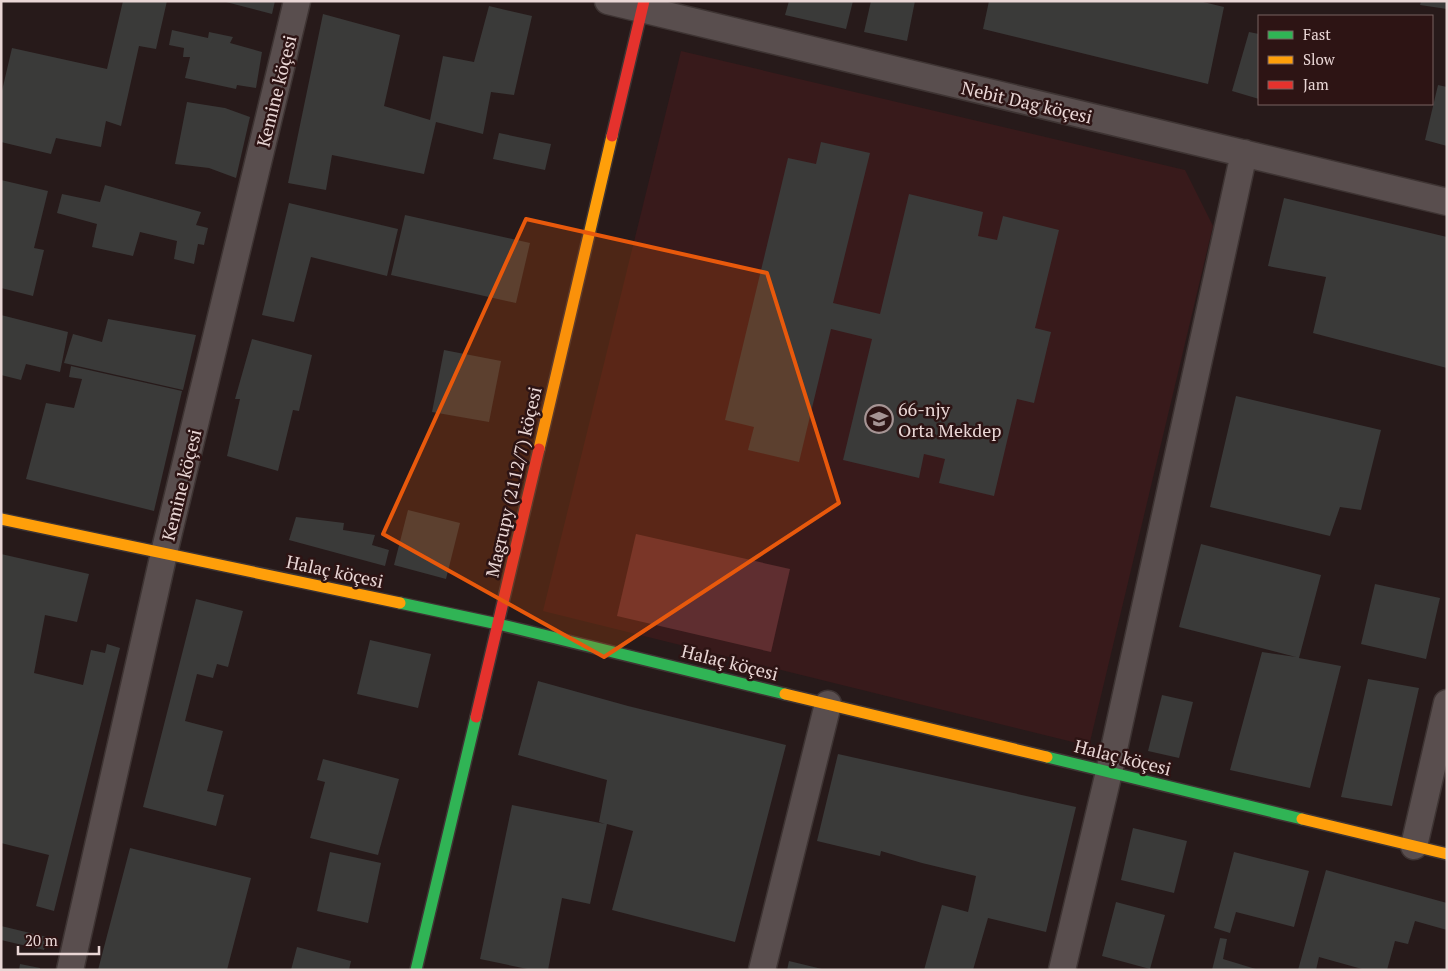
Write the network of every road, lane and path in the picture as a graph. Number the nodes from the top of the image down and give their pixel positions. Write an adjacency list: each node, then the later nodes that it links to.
1 (298, 1): 7 (street, Kemine köçesi)
2 (608, 1): 3 (street, Nebit Dag köçesi)
3 (643, 5): 4 (street, Nebit Dag köçesi); 8 (street, Magrupy (2112/7) köçesi)
4 (1244, 153): 5 (street, Nebit Dag köçesi); 11 (street)
5 (1447, 202)
6 (1, 519): 7 (street, Halaç köçesi)
7 (164, 553): 8 (street, Halaç köçesi); 14 (street, Kemine köçesi)
8 (498, 624): 10 (street, Halaç köçesi); 15 (street, Magrupy (2112/7) köçesi)
9 (1447, 703): 12 (street)
10 (828, 704): 11 (street, Halaç köçesi); 16 (street)
11 (1110, 772): 12 (street, Halaç köçesi); 17 (street)
12 (1414, 846): 13 (street, Halaç köçesi)
13 (1447, 854)
14 (70, 970)
15 (416, 970)
16 (762, 970)
17 (1062, 970)

